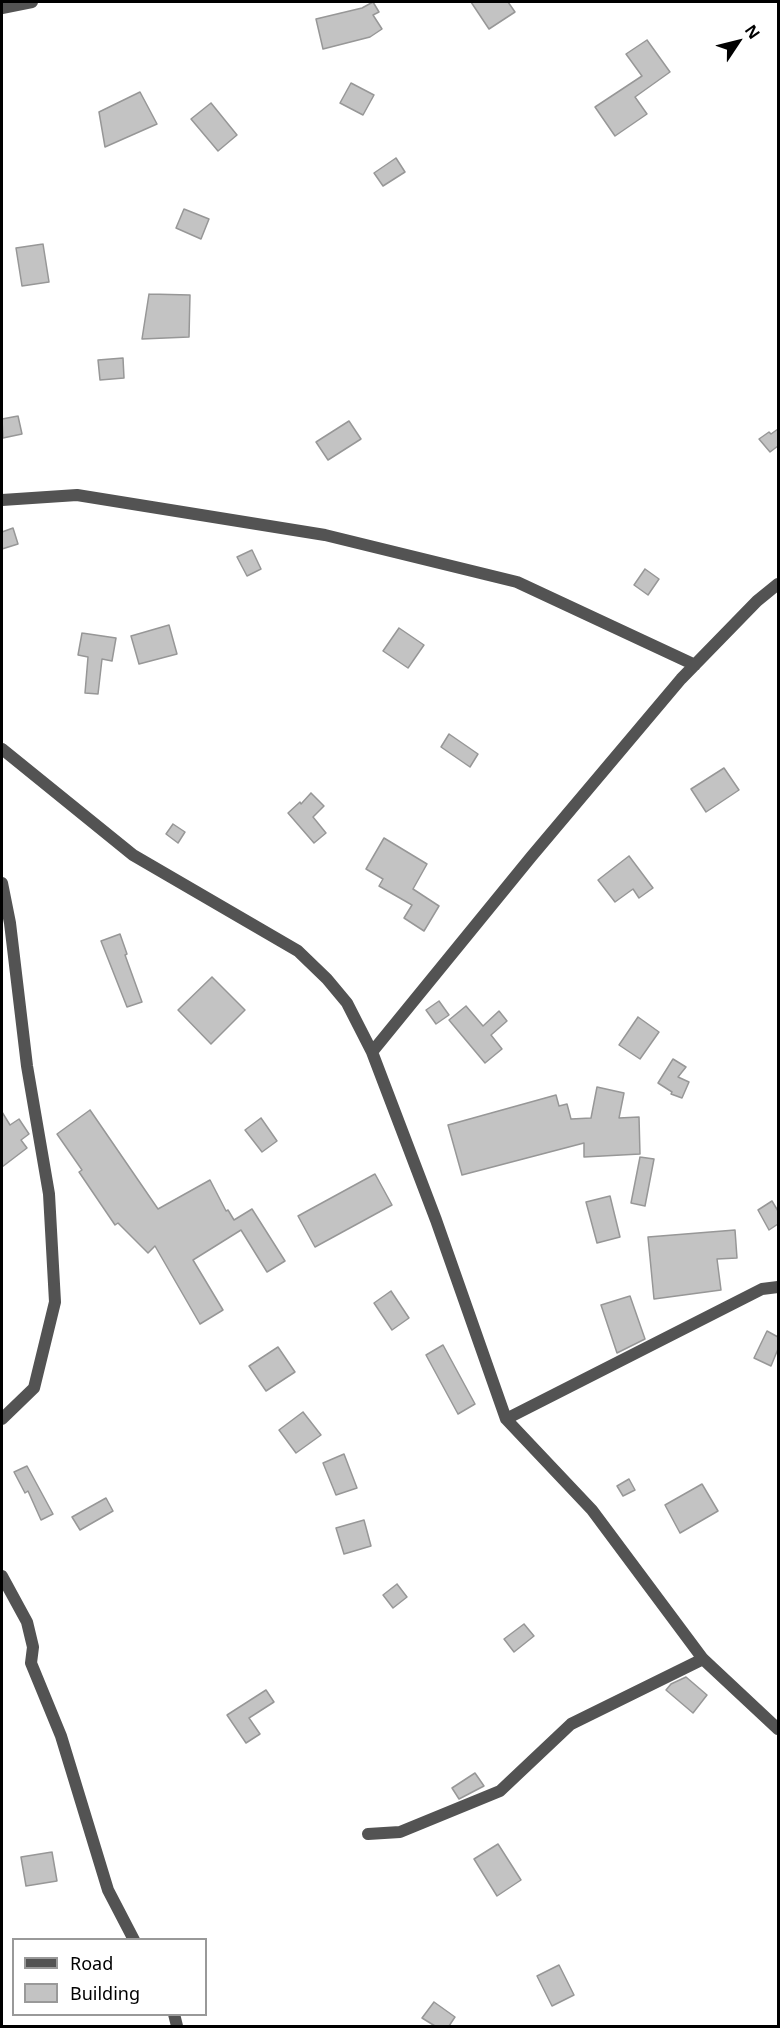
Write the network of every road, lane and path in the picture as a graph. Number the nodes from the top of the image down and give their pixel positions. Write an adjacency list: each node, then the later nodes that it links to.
1 (32, 2): 2 (street)
2 (2, 8)
3 (2, 500): 5 (street)
4 (778, 584): 5 (street)
5 (695, 665): 8 (street)
6 (2, 750): 8 (street)
7 (2, 883): 10 (street)
8 (372, 1052): 11 (street)
9 (778, 1287): 11 (street)
10 (2, 1419)
11 (506, 1419): 13 (street)
12 (2, 1576): 16 (street)
13 (703, 1659): 14 (street); 15 (street)
14 (778, 1729)
15 (368, 1834)
16 (133, 1938)

